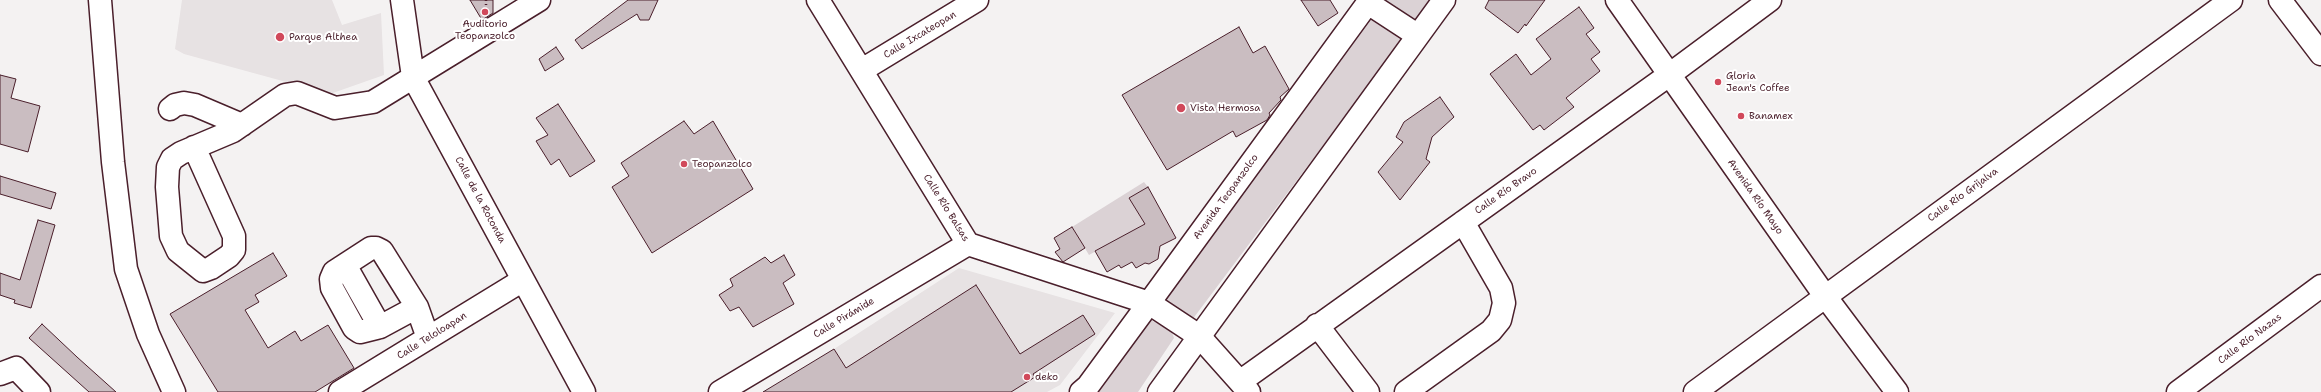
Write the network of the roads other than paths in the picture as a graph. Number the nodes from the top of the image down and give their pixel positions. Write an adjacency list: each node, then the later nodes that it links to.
1 (100, 0): 34 (street)
2 (402, 0): 16 (street, Calle de la Rotonda)
3 (539, 0): 16 (street)
4 (818, 0): 14 (street, Calle Río Balsas)
5 (977, 0): 14 (street, Calle Ixcateopan)
6 (1444, 0): 12 (street)
7 (1616, 0): 15 (street, Avenida Río Mayo)
8 (1770, 0): 15 (street, Calle Río Bravo)
9 (2231, 0): 24 (street, Calle Río Grijalva)
10 (2280, 0): 13 (street)
11 (1369, 1): 12 (street); 25 (street, Avenida Teopanzolco)
12 (1417, 35): 29 (street)
13 (2321, 54)
14 (862, 70): 21 (street, Calle Río Balsas)
15 (1669, 75): 20 (street, Calle Río Bravo); 24 (street, Avenida Río Mayo)
16 (413, 77): 18 (street); 22 (street, Calle de la Rotonda)
17 (170, 109): 18 (street)
18 (242, 125): 19 (street)
19 (194, 147): 19 (street)
20 (1463, 222): 27 (street, Calle Río Bravo); 41 (street)
21 (968, 244): 25 (street, Calle Río Balsas); 37 (street, Calle Pirámide)
22 (523, 280): 28 (street, Calle Teloloapan); 36 (street, Calle de la Rotonda)
23 (2321, 286): 44 (street, Calle Río Nazas)
24 (1825, 296): 42 (street, Calle Río Grijalva); 43 (street, Avenida Río Mayo)
25 (1149, 303): 29 (street, Calle Río Balsas); 38 (street, Avenida Teopanzolco)
26 (417, 306): 26 (street); 28 (street)
27 (1317, 325): 32 (street, Calle Río Bravo); 40 (street)
28 (434, 335): 31 (street, Calle Teloloapan)
29 (1199, 336): 32 (street, Calle Río Balsas); 39 (street)
30 (0, 374): 33 (street)
31 (363, 386): 35 (street, Calle Teloloapan)
32 (1245, 387)
33 (39, 392)
34 (174, 392)
35 (340, 392)
36 (584, 392)
37 (720, 392)
38 (1081, 392)
39 (1159, 392)
40 (1368, 392)
41 (1406, 392)
42 (1695, 392)
43 (1897, 392)
44 (2178, 392)

